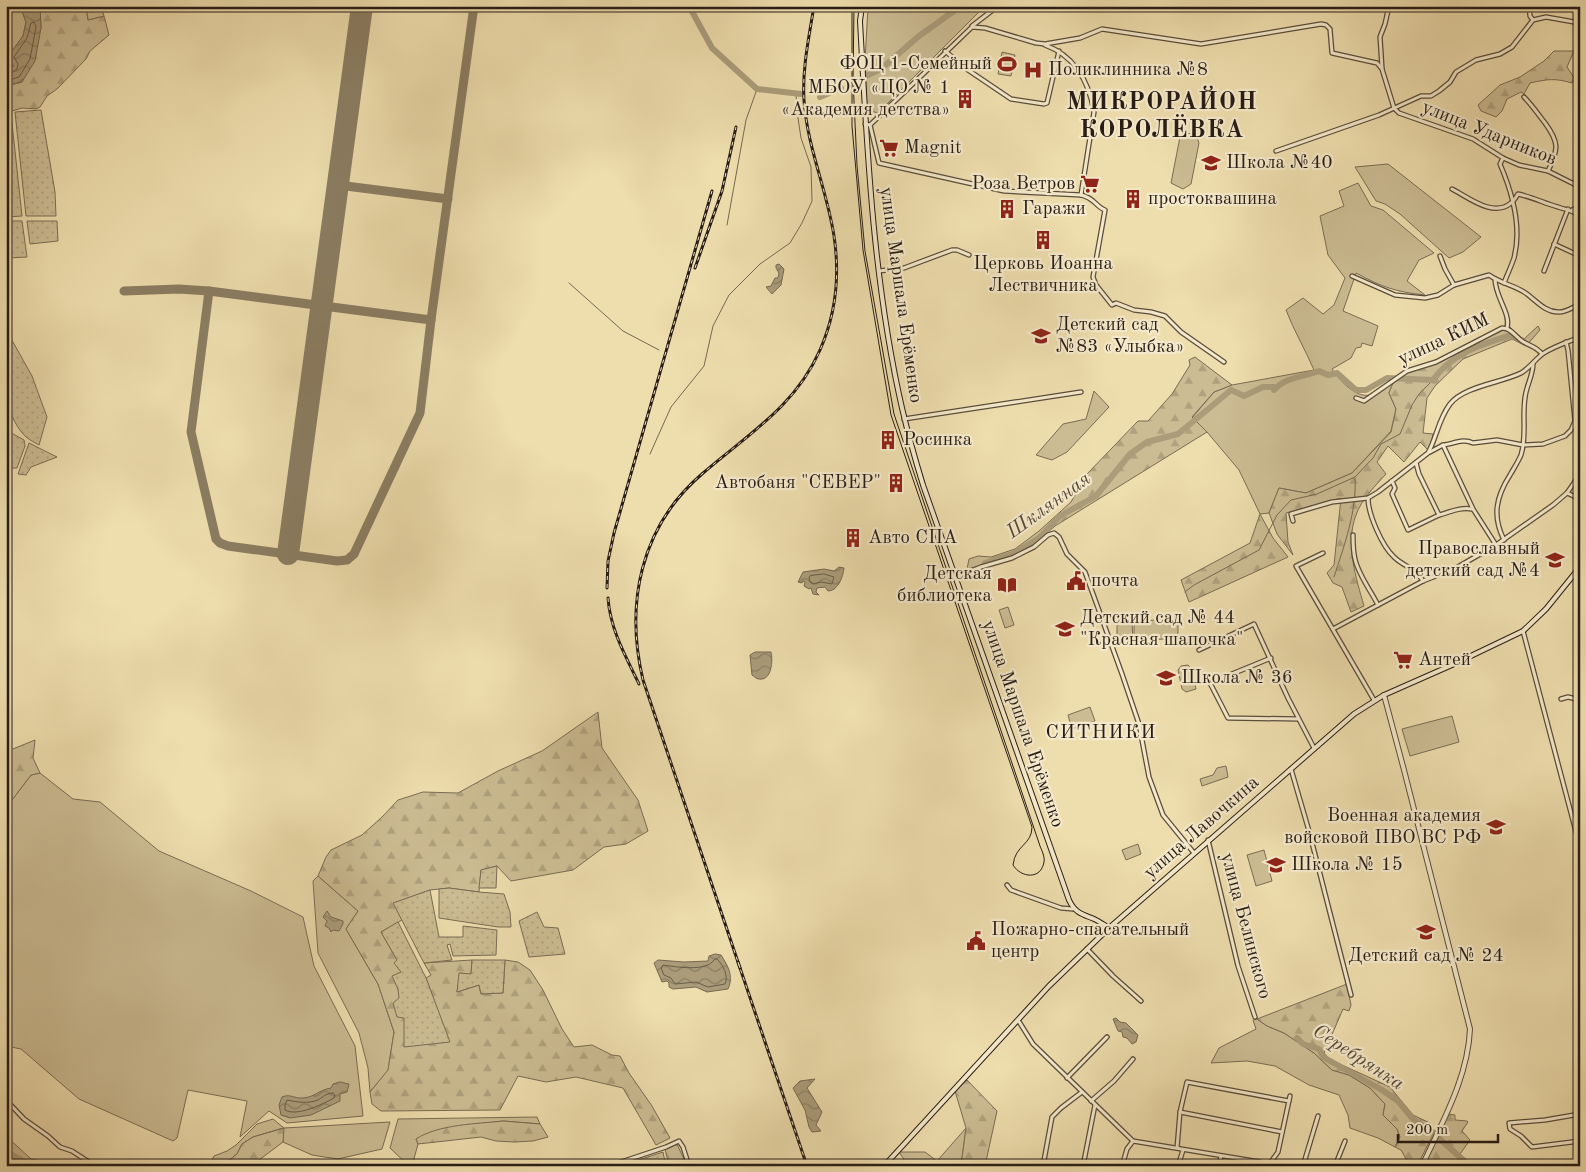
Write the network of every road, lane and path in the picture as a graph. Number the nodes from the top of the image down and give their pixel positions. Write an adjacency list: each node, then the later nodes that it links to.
1 (862, 6): 14 (main road, улица Маршала Ерёменко)
2 (998, 6): 7 (street)
3 (1388, 6): 11 (street)
4 (1530, 6): 5 (street)
5 (1533, 20): 6 (street); 13 (street)
6 (1580, 23)
7 (972, 27): 8 (street); 9 (street)
8 (1045, 44): 10 (street); 11 (street)
9 (945, 51): 10 (street); 14 (street)
10 (1059, 51): 20 (street)
11 (1382, 69): 13 (street)
12 (1524, 97): 17 (street)
13 (1394, 108): 15 (street, улица Ударников); 16 (street, улица Ударников)
14 (867, 125): 20 (street); 29 (main road, улица Маршала Ерёменко)
15 (1276, 151)
16 (1503, 158): 17 (street, улица Ударников); 21 (street)
17 (1548, 171): 19 (street, улица Ударников)
18 (1452, 188): 21 (street)
19 (1580, 188)
20 (1081, 195): 40 (street)
21 (1512, 203): 23 (street); 33 (street)
22 (1580, 206): 23 (street)
23 (1570, 209): 24 (street); 25 (street)
24 (1580, 216)
25 (1554, 244): 28 (street); 30 (street)
26 (969, 255): 29 (street)
27 (1440, 256): 34 (street)
28 (1580, 256)
29 (879, 270): 44 (main road, улица Маршала Ерёменко)
30 (1544, 271)
31 (1352, 276): 34 (street)
32 (1495, 280): 33 (street); 34 (street); 36 (street)
33 (1504, 283): 35 (street)
34 (1454, 285)
35 (1580, 304)
36 (1507, 328): 39 (street, улица КИМ); 43 (street, улица КИМ)
37 (1580, 337): 38 (street)
38 (1566, 342): 39 (street); 46 (street)
39 (1542, 354): 41 (street)
40 (1224, 362)
41 (1533, 364): 46 (street); 47 (street)
42 (1082, 392): 44 (street)
43 (1356, 398)
44 (904, 419): 62 (main road, улица Маршала Ерёменко)
45 (1442, 445): 46 (street); 47 (street); 54 (street)
46 (1523, 446): 58 (street)
47 (1428, 453): 48 (street)
48 (1416, 463): 50 (street); 55 (street)
49 (1580, 474): 51 (street)
50 (1392, 481): 52 (street); 55 (street)
51 (1567, 493): 53 (street); 58 (street)
52 (1368, 498): 56 (street); 63 (street)
53 (1580, 499)
54 (1473, 509): 55 (street); 59 (street)
55 (1439, 515)
56 (1293, 521)
57 (1353, 535): 64 (street)
58 (1504, 540): 59 (street)
59 (1496, 545): 63 (street)
60 (1322, 553): 65 (street)
61 (1580, 567): 66 (main road, улица Лавочкина)
62 (956, 577): 78 (street); 80 (main road, улица Маршала Ерёменко)
63 (1423, 581): 64 (street)
64 (1378, 605): 65 (street)
65 (1333, 629): 71 (street)
66 (1523, 631): 69 (main road, улица Лавочкина); 77 (street)
67 (1199, 650): 68 (street)
68 (1271, 658): 73 (street); 73 (street)
69 (1384, 695): 71 (main road, улица Лавочкина); 120 (main road)
70 (1561, 699): 72 (street)
71 (1374, 700): 74 (main road, улица Лавочкина)
72 (1580, 700)
73 (1298, 719): 74 (street)
74 (1314, 748): 75 (main road, улица Лавочкина)
75 (1291, 769): 76 (main road, улица Лавочкина); 83 (street)
76 (1208, 840): 78 (main road, улица Лавочкина); 86 (street, улица Белинского)
77 (1580, 847)
78 (1194, 853): 81 (main road, улица Лавочкина)
79 (1008, 885): 80 (street)
80 (1073, 909): 81 (main road)
81 (1109, 928): 82 (main road, улица Лавочкина)
82 (1087, 949): 84 (street); 87 (main road, улица Лавочкина)
83 (1351, 995)
84 (1141, 1001)
85 (1580, 1017): 91 (street)
86 (1255, 1018)
87 (1018, 1020): 90 (street); 111 (main road, улица Лавочкина)
88 (1107, 1037): 90 (street)
89 (1133, 1058): 95 (street)
90 (1067, 1078): 92 (street)
91 (1580, 1084)
92 (1082, 1092): 95 (street); 112 (street)
93 (1290, 1096): 96 (street)
94 (6, 1100): 108 (street)
95 (1091, 1101): 97 (street)
96 (1289, 1101): 98 (street); 101 (street)
97 (1095, 1105): 102 (street); 113 (street)
98 (1180, 1112): 101 (street); 105 (street)
99 (1580, 1114): 104 (street)
100 (1318, 1116): 118 (street)
101 (1282, 1132): 117 (street)
102 (1134, 1141): 105 (street); 114 (street)
103 (1345, 1141): 119 (street)
104 (1580, 1141)
105 (1176, 1148): 106 (street)
106 (1184, 1149): 107 (street); 115 (street)
107 (1221, 1156): 116 (street); 117 (street)
108 (95, 1166)
109 (608, 1166): 110 (street)
110 (690, 1166)
111 (884, 1166)
112 (1043, 1166)
113 (1083, 1166)
114 (1122, 1166)
115 (1178, 1166)
116 (1219, 1166)
117 (1268, 1166)
118 (1303, 1166)
119 (1335, 1166)
120 (1422, 1166)

